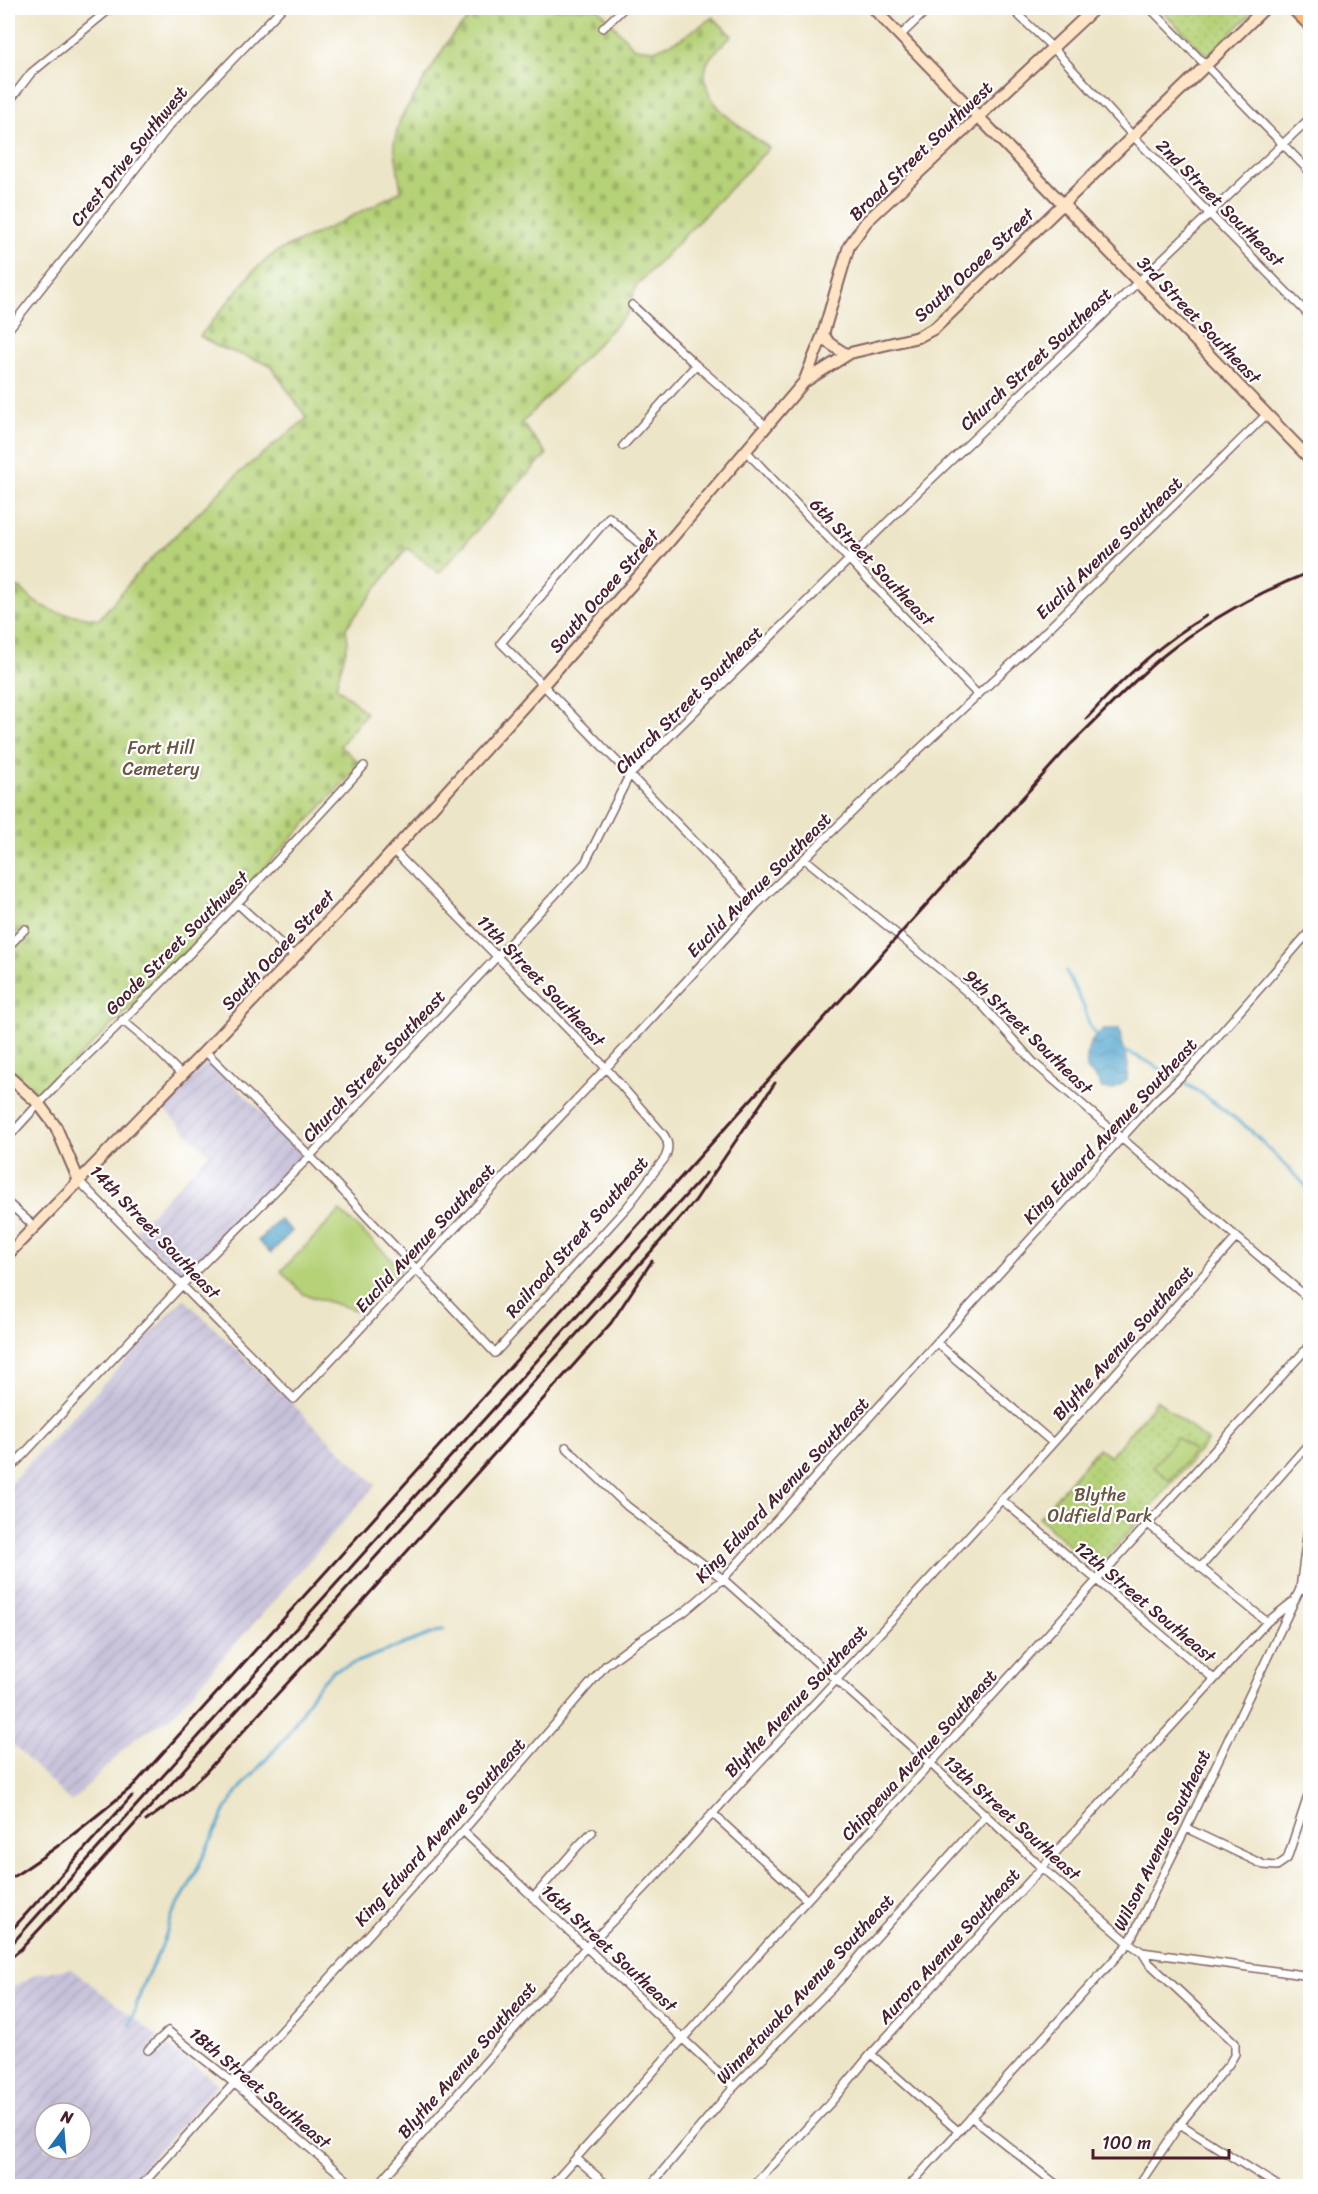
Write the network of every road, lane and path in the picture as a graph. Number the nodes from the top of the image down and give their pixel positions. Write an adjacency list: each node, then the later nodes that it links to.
1 (111, 8): 16 (street)
2 (282, 8): 27 (street, Crest Drive Southwest)
3 (624, 8): 12 (street)
4 (873, 8): 13 (street, 3rd Street Southeast)
5 (928, 8): 13 (street)
6 (1011, 8): 14 (street, 2nd Street Southeast)
7 (1095, 8): 14 (street, Broad Street Southwest)
8 (1150, 8): 15 (street)
9 (1265, 8): 15 (street, South Ocoee Street)
10 (1292, 8): 11 (main road)
11 (1311, 26)
12 (603, 28)
13 (900, 36): 17 (street, 3rd Street Southeast)
14 (1053, 48): 17 (street, Broad Street Southwest); 19 (street, 2nd Street Southeast)
15 (1206, 64): 19 (street, South Ocoee Street); 20 (street)
16 (8, 103)
17 (978, 117): 22 (street, 3rd Street Southeast); 28 (street, Broad Street Southwest)
18 (1311, 118): 20 (street, Church Street Southeast)
19 (1133, 136): 22 (street, South Ocoee Street); 23 (street, 2nd Street Southeast)
20 (1282, 143): 21 (street); 23 (street, Church Street Southeast)
21 (1311, 172)
22 (1063, 204): 24 (street, 3rd Street Southeast); 29 (street, South Ocoee Street)
23 (1210, 213): 24 (street, Church Street Southeast); 26 (street, 2nd Street Southeast)
24 (1139, 282): 32 (street, 3rd Street Southeast); 38 (street, Church Street Southeast)
25 (632, 305): 30 (street)
26 (1311, 316)
27 (8, 330)
28 (823, 334): 29 (street); 31 (street, Broad Street Southwest)
29 (847, 355): 31 (street, South Ocoee Street)
30 (696, 365): 33 (street); 34 (street)
31 (804, 382): 33 (street, South Ocoee Street)
32 (1267, 414): 36 (street, 3rd Street Southeast); 40 (street, Euclid Avenue Southeast)
33 (766, 426): 35 (street, South Ocoee Street)
34 (623, 446)
35 (745, 450): 37 (street, South Ocoee Street); 38 (street, 6th Street Southeast)
36 (1311, 459)
37 (655, 558): 39 (street, South Ocoee Street); 39 (street)
38 (850, 560): 40 (street, 6th Street Southeast); 42 (street, Church Street Southeast)
39 (543, 684): 42 (street); 43 (street, South Ocoee Street)
40 (978, 695): 44 (street, Euclid Avenue Southeast)
41 (364, 766): 45 (street, Goode Street Southwest)
42 (629, 776): 46 (street); 51 (street, Church Street Southeast)
43 (393, 850): 50 (street, South Ocoee Street); 51 (street, 11th Street Southeast)
44 (805, 859): 46 (street, Euclid Avenue Southeast); 60 (street, 9th Street Southeast)
45 (238, 904): 50 (street); 52 (street, Goode Street Southwest)
46 (756, 905): 54 (street, Euclid Avenue Southeast)
47 (25, 929): 49 (street)
48 (1311, 931): 60 (street, King Edward Avenue Southeast)
49 (8, 947)
50 (294, 956): 53 (street, South Ocoee Street)
51 (496, 957): 54 (street, 11th Street Southeast); 61 (street, Church Street Southeast)
52 (122, 1020): 55 (street); 57 (street, Goode Street Southwest)
53 (206, 1051): 55 (street, South Ocoee Street); 61 (street)
54 (606, 1068): 58 (street, 11th Street Southeast); 67 (street, Euclid Avenue Southeast)
55 (182, 1075): 62 (street, South Ocoee Street)
56 (8, 1076): 57 (street, 14th Street Southeast)
57 (38, 1103): 59 (street, Goode Street Southwest); 62 (street, 14th Street Southeast)
58 (664, 1135): 67 (street, Railroad Street Southeast)
59 (8, 1138)
60 (1121, 1139): 65 (street, 9th Street Southeast); 70 (street, King Edward Avenue Southeast)
61 (310, 1156): 67 (street); 68 (street, Church Street Southeast)
62 (79, 1181): 64 (street, South Ocoee Street); 68 (street, 14th Street Southeast)
63 (8, 1203): 64 (street)
64 (34, 1226): 66 (street, South Ocoee Street)
65 (1237, 1237): 69 (street, 9th Street Southeast); 74 (street, Blythe Avenue Southeast)
66 (8, 1254)
67 (416, 1269): 72 (street, Euclid Avenue Southeast)
68 (183, 1285): 72 (street, 14th Street Southeast); 76 (street, Church Street Southeast)
69 (1311, 1300)
70 (937, 1343): 74 (street); 81 (street, King Edward Avenue Southeast)
71 (1311, 1345): 79 (street, Chippewa Avenue Southeast)
72 (294, 1399)
73 (1311, 1442): 80 (street)
74 (1053, 1443): 77 (street, Blythe Avenue Southeast)
75 (566, 1447): 81 (street, 13th Street Southeast)
76 (8, 1471)
77 (1002, 1500): 82 (street, 12th Street Southeast); 88 (street, Blythe Avenue Southeast)
78 (1311, 1513): 83 (street, Wilson Avenue Southeast)
79 (1148, 1524): 80 (street); 82 (street, Chippewa Avenue Southeast)
80 (1200, 1568): 86 (street)
81 (723, 1579): 88 (street, 13th Street Southeast); 94 (street, King Edward Avenue Southeast)
82 (1096, 1581): 87 (street, 12th Street Southeast); 89 (street, Chippewa Avenue Southeast)
83 (1300, 1589): 84 (street); 85 (street, Wilson Avenue Southeast)
84 (1311, 1593)
85 (1295, 1600): 86 (street, Aurora Avenue Southeast); 93 (street, Wilson Avenue Southeast)
86 (1267, 1622): 87 (street, Aurora Avenue Southeast)
87 (1214, 1679): 96 (street, Aurora Avenue Southeast)
88 (837, 1680): 89 (street, 13th Street Southeast); 91 (street, Blythe Avenue Southeast)
89 (932, 1765): 92 (street, 13th Street Southeast); 98 (street, Chippewa Avenue Southeast)
90 (1311, 1790): 93 (street)
91 (712, 1813): 98 (street); 100 (street, Blythe Avenue Southeast)
92 (986, 1815): 96 (street, 13th Street Southeast); 107 (street, Winnetawaka Avenue Southeast)
93 (1186, 1828): 99 (street, Wilson Avenue Southeast)
94 (463, 1831): 97 (street, 16th Street Southeast); 106 (street, King Edward Avenue Southeast)
95 (592, 1832): 97 (street)
96 (1041, 1867): 99 (street, 13th Street Southeast); 105 (street, Aurora Avenue Southeast)
97 (533, 1898): 100 (street, 16th Street Southeast)
98 (807, 1900): 103 (street, Chippewa Avenue Southeast)
99 (1129, 1943): 101 (street, 13th Street Southeast); 108 (street, Wilson Avenue Southeast)
100 (586, 1947): 103 (street, 16th Street Southeast); 114 (street, Blythe Avenue Southeast)
101 (1142, 1952): 102 (street); 109 (street, 13th Street Southeast)
102 (1311, 1977)
103 (685, 2039): 107 (street, 16th Street Southeast); 111 (street, Chippewa Avenue Southeast)
104 (148, 2050): 106 (street, 18th Street Southeast)
105 (871, 2054): 110 (street); 118 (street, Aurora Avenue Southeast)
106 (234, 2083): 112 (street, 18th Street Southeast); 113 (street, King Edward Avenue Southeast)
107 (734, 2087): 117 (street, Winnetawaka Avenue Southeast)
108 (971, 2117): 110 (street, Wilson Avenue Southeast); 120 (street)
109 (1180, 2124): 121 (street); 122 (street)
110 (958, 2131): 119 (street, Wilson Avenue Southeast)
111 (577, 2158): 115 (street, Chippewa Avenue Southeast); 116 (street)
112 (353, 2186)
113 (141, 2187)
114 (377, 2187)
115 (551, 2187)
116 (608, 2187)
117 (650, 2187)
118 (753, 2187)
119 (909, 2187)
120 (1058, 2187)
121 (1138, 2187)
122 (1278, 2187)

